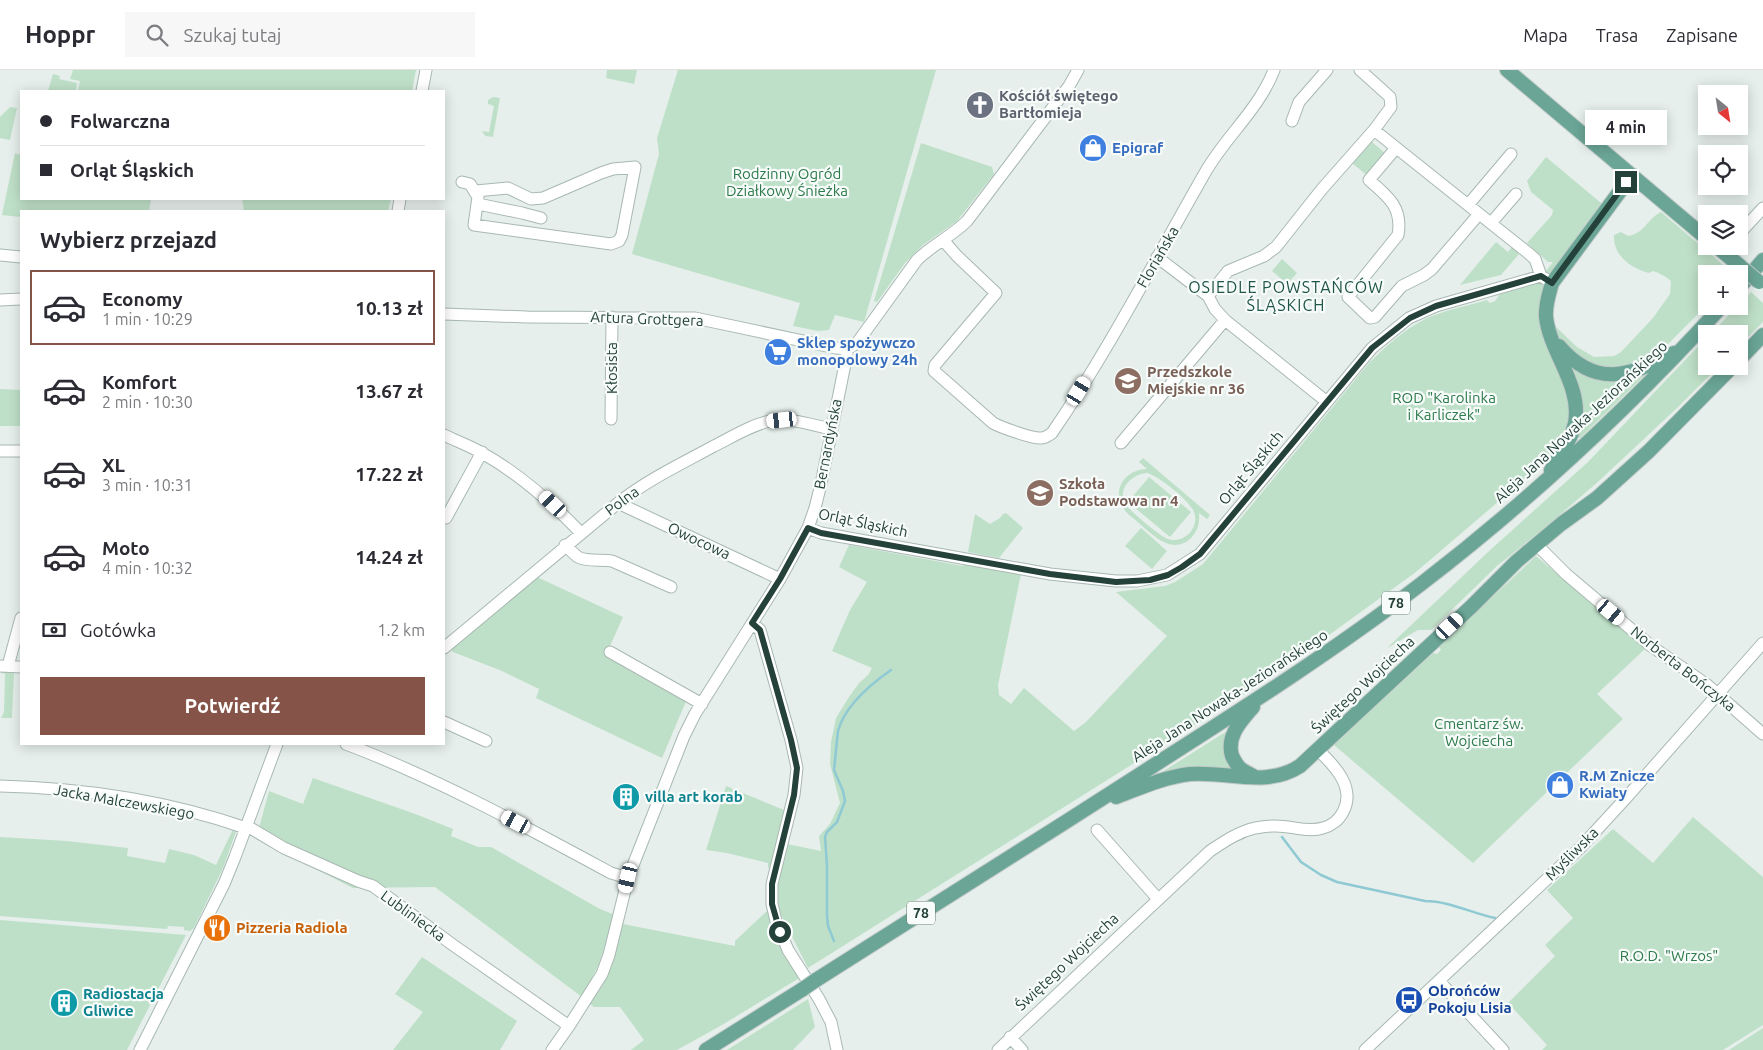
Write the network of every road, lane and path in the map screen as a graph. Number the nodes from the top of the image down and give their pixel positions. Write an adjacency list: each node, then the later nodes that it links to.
1 (426, 70): 7 (street)
2 (1078, 70): 24 (street)
3 (1274, 70): 28 (street, Floriańska)
4 (1327, 70): 8 (street)
5 (1360, 70): 9 (street)
6 (1506, 70): 12 (main road)
7 (422, 90)
8 (1292, 121)
9 (1374, 130): 10 (street); 33 (street)
10 (1396, 148): 17 (street); 19 (street)
11 (1511, 154): 17 (street)
12 (1632, 175): 23 (main road); 31 (main road)
13 (462, 182): 14 (street)
14 (476, 191): 16 (street); 16 (street)
15 (1516, 194): 21 (street)
16 (478, 204): 20 (street)
17 (1468, 205): 19 (street)
18 (1763, 208): 22 (street)
19 (1479, 214): 21 (street)
20 (541, 218)
21 (1491, 223): 31 (street)
22 (1748, 224)
23 (1698, 231)
24 (943, 240): 28 (street, Floriańska); 43 (street)
25 (0, 255): 27 (street)
26 (1729, 255): 32 (main road, bridge)
27 (20, 257)
28 (1157, 257): 33 (street)
29 (1763, 260): 30 (main road)
30 (1748, 278)
31 (1546, 280): 41 (main road); 46 (street, Orląt Śląskich)
32 (1761, 284)
33 (1208, 296): 39 (street)
34 (20, 299): 35 (street)
35 (0, 300)
36 (445, 314): 38 (street, Artura Grottgera)
37 (1714, 315): 42 (main road, Aleja Jana Nowaka-Jeziorańskiego / 78)
38 (612, 317): 43 (street, Artura Grottgera); 47 (street, Kłosista)
39 (1225, 320): 46 (street); 50 (street)
40 (1763, 335): 44 (main road)
41 (1552, 338): 42 (main road); 54 (main road)
42 (1685, 347): 54 (main road, Aleja Jana Nowaka-Jeziorańskiego / 78)
43 (848, 348): 48 (street, Bernardyńska)
44 (1748, 351)
45 (1724, 375): 59 (main road, Świętego Wojciecha)
46 (1327, 402): 57 (street, Orląt Śląskich)
47 (612, 418)
48 (831, 429): 55 (street, Polna); 57 (street, Bernardyńska)
49 (445, 435): 53 (street)
50 (1121, 443)
51 (0, 451): 52 (street)
52 (20, 451)
53 (482, 452): 56 (street); 58 (street)
54 (1541, 485): 71 (main road, Aleja Jana Nowaka-Jeziorańskiego / 78)
55 (618, 503): 58 (street, Polna); 61 (street, Owocowa)
56 (446, 518)
57 (808, 528): 61 (street, Bernardyńska)
58 (580, 532): 60 (street, Polna)
59 (1536, 544): 70 (street, Norberta Bończyka); 78 (main road, Świętego Wojciecha)
60 (565, 546): 62 (street); 66 (street, Polna)
61 (780, 579): 64 (street, Bernardyńska)
62 (671, 587)
63 (20, 621): 68 (street)
64 (752, 623): 72 (street, Bernardyńska); 92 (street)
65 (1763, 643): 70 (street, Myśliwska)
66 (445, 647)
67 (610, 652): 72 (street)
68 (4, 666): 69 (street)
69 (20, 667)
70 (1718, 694): 74 (street, Norberta Bończyka); 86 (street, Myśliwska)
71 (1260, 698): 79 (main road); 81 (main road, Aleja Jana Nowaka-Jeziorańskiego / 78)
72 (702, 704): 84 (street, Bernardyńska)
73 (445, 722): 75 (street)
74 (1763, 734)
75 (486, 741)
76 (277, 745): 82 (street)
77 (349, 745): 84 (street)
78 (1318, 750): 79 (main road); 85 (street, Świętego Wojciecha)
79 (1256, 777): 81 (main road)
80 (0, 786): 82 (street, Jacka Malczewskiego)
81 (1091, 806): 91 (main road, Aleja Jana Nowaka-Jeziorańskiego / 78, bridge)
82 (246, 827): 87 (street, Lubliniecka); 89 (street)
83 (1097, 830): 85 (street)
84 (628, 878): 87 (street, Bernardyńska)
85 (1158, 899): 88 (street, Świętego Wojciecha)
86 (1438, 981): 95 (street, Myśliwska); 96 (street)
87 (569, 1026): 90 (street, Bernardyńska)
88 (1010, 1037): 93 (street, Świętego Wojciecha); 94 (street)
89 (140, 1050)
90 (552, 1050)
91 (706, 1050)
92 (837, 1050)
93 (998, 1050)
94 (1022, 1050)
95 (1365, 1050)
96 (1503, 1050)

